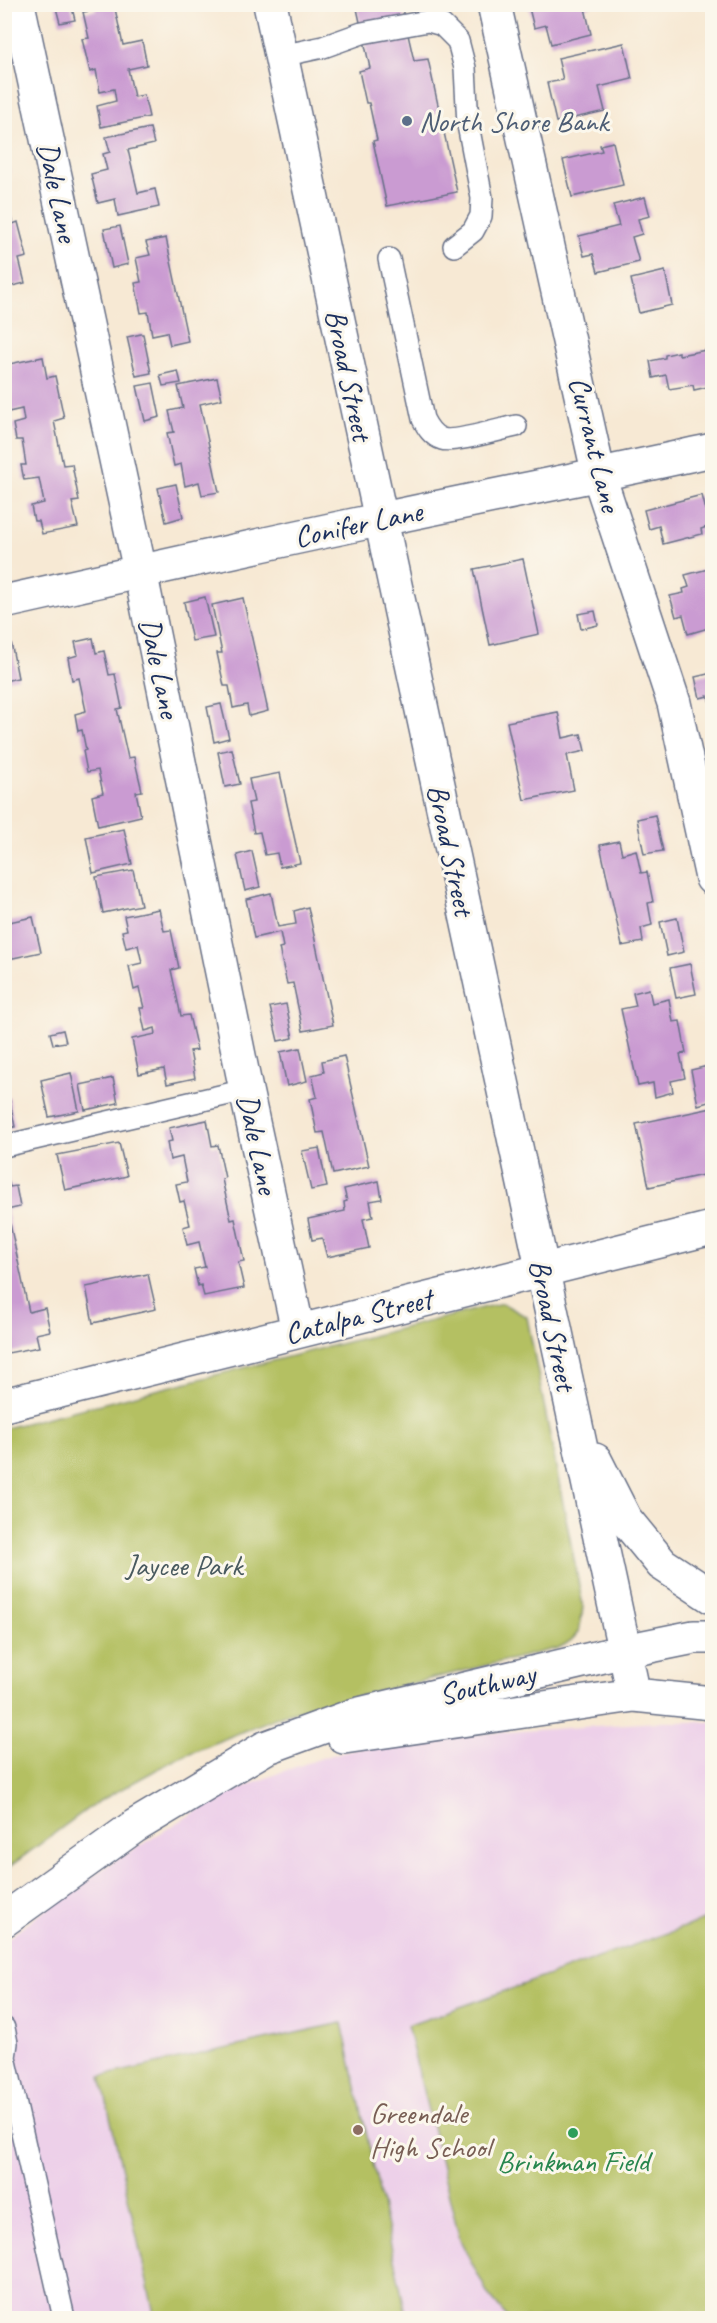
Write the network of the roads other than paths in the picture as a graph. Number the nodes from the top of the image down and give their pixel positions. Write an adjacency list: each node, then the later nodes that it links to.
1 (18, 4): 11 (street, Dale Lane)
2 (270, 4): 4 (street, Broad Street)
3 (494, 4): 9 (street, Currant Lane)
4 (281, 56): 5 (lane); 10 (street, Broad Street)
5 (454, 246)
6 (389, 259): 7 (lane)
7 (516, 426)
8 (712, 450): 9 (street, Conifer Lane)
9 (599, 476): 10 (street, Conifer Lane); 13 (street, Currant Lane)
10 (380, 519): 11 (street, Conifer Lane); 17 (street, Broad Street)
11 (140, 571): 12 (street, Conifer Lane); 14 (street, Dale Lane)
12 (4, 602)
13 (712, 878)
14 (246, 1090): 15 (lane); 18 (street, Dale Lane)
15 (4, 1146)
16 (712, 1228): 17 (street, Catalpa Street)
17 (541, 1269): 18 (street, Catalpa Street); 20 (street, Broad Street)
18 (298, 1331): 19 (street, Catalpa Street)
19 (4, 1405)
20 (573, 1415): 21 (street); 23 (street, Broad Street)
21 (712, 1597)
22 (712, 1637): 23 (street, Southway)
23 (625, 1652): 24 (street, Broad Street); 26 (street, Southway)
24 (634, 1695): 25 (street, Southway); 26 (street, Southway)
25 (712, 1703)
26 (265, 1748): 27 (street, Southway)
27 (4, 1920)
28 (4, 2028): 29 (lane)
29 (5, 2057): 30 (lane)
30 (64, 2319)

